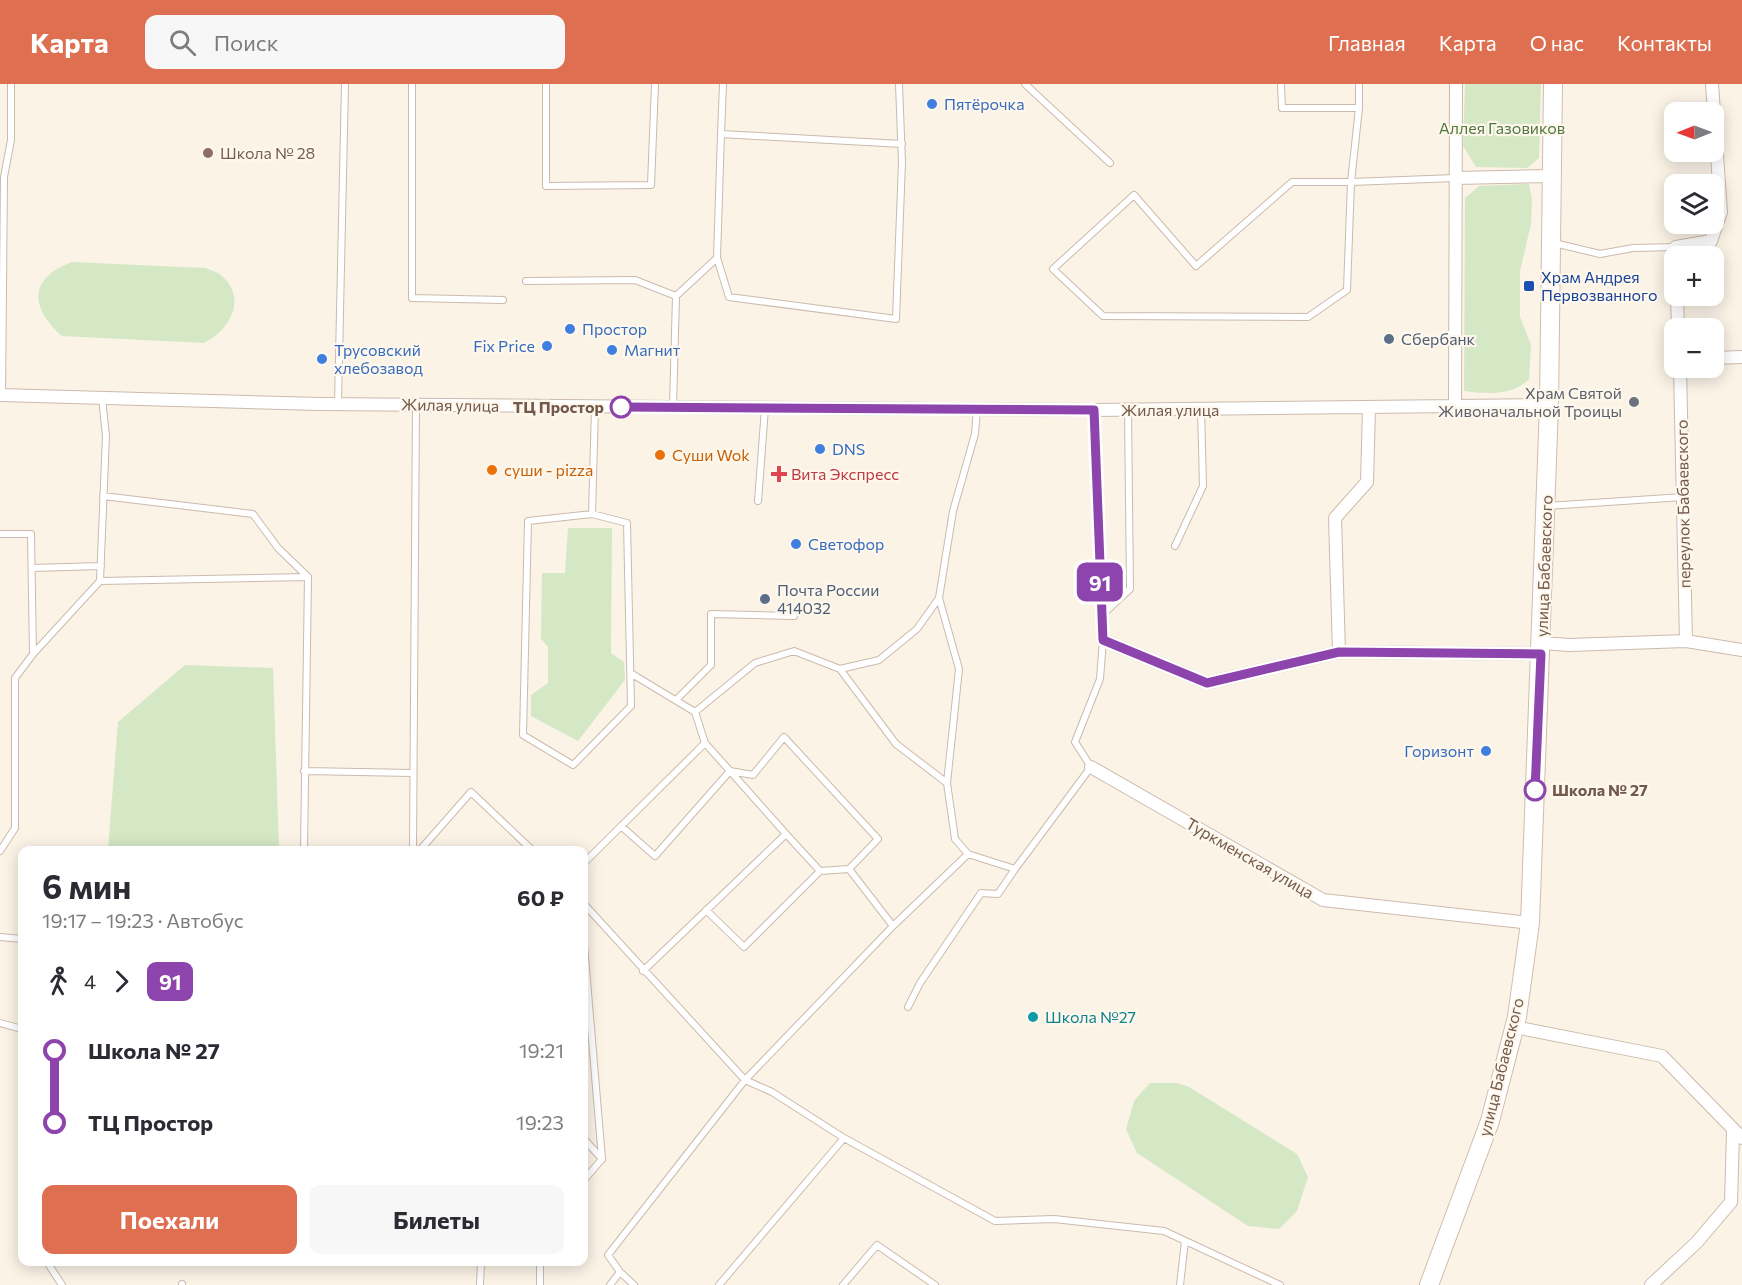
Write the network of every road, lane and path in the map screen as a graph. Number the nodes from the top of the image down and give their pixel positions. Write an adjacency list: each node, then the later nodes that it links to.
1 (11, 84): 18 (lane)
2 (345, 84): 34 (lane)
3 (412, 84): 28 (lane)
4 (546, 84): 5 (lane)
5 (655, 84)
6 (723, 84): 15 (lane)
7 (899, 84): 16 (lane)
8 (1024, 84): 17 (lane)
9 (1281, 84): 14 (lane)
10 (1359, 84): 14 (lane)
11 (1456, 84): 20 (street)
12 (1553, 84): 19 (main road, улица Бабаевского)
13 (1712, 84): 23 (street)
14 (1359, 108): 21 (lane)
15 (721, 134): 16 (lane); 25 (lane)
16 (902, 144): 25 (lane)
17 (1110, 163)
18 (2, 174): 32 (lane)
19 (1551, 176): 20 (street); 22 (main road, улица Бабаевского)
20 (1455, 178): 21 (lane); 38 (street)
21 (1351, 182): 21 (lane)
22 (1551, 243): 24 (lane); 36 (main road, улица Бабаевского)
23 (1695, 246)
24 (1664, 251)
25 (717, 258): 27 (lane)
26 (526, 281): 27 (lane)
27 (676, 296): 39 (lane)
28 (503, 300)
29 (1742, 357): 30 (street)
30 (1724, 358)
31 (1680, 378): 47 (street, переулок Бабаевского)
32 (1, 395): 33 (street, Жилая улица)
33 (102, 398): 34 (street, Жилая улица); 46 (lane)
34 (338, 403): 35 (street, Жилая улица)
35 (416, 405): 37 (street, Жилая улица); 74 (lane)
36 (1549, 405): 38 (street, Жилая улица); 49 (main road, улица Бабаевского)
37 (595, 406): 39 (street, Жилая улица); 50 (lane)
38 (1455, 406): 43 (street, Жилая улица)
39 (672, 407): 40 (street, Жилая улица)
40 (765, 408): 41 (street, Жилая улица); 48 (lane)
41 (977, 408): 44 (street, Жилая улица); 57 (lane)
42 (1201, 409): 43 (street, Жилая улица); 45 (street, Жилая улица); 52 (lane)
43 (1369, 409): 64 (street)
44 (1094, 410): 45 (street, Жилая улица); 58 (lane)
45 (1128, 410): 58 (lane)
46 (103, 496): 53 (lane); 55 (lane)
47 (1683, 497): 49 (lane); 61 (street, переулок Бабаевского)
48 (758, 501)
49 (1546, 506): 62 (main road, улица Бабаевского)
50 (592, 514): 67 (lane); 67 (lane)
51 (0, 534): 54 (lane)
52 (1175, 546)
53 (101, 566): 54 (lane); 56 (lane)
54 (32, 567): 65 (lane)
55 (308, 577): 56 (lane); 72 (lane)
56 (100, 581): 65 (lane)
57 (939, 598): 66 (lane); 75 (lane)
58 (1102, 615): 60 (lane)
59 (795, 616): 68 (lane)
60 (1103, 640): 64 (street); 71 (lane)
61 (1686, 641): 62 (street); 63 (street)
62 (1541, 649): 64 (street); 90 (main road, улица Бабаевского)
63 (1742, 650)
64 (1339, 652)
65 (33, 654): 82 (lane)
66 (840, 669): 69 (lane); 75 (lane)
67 (632, 674): 68 (lane)
68 (676, 700): 69 (lane)
69 (695, 712): 70 (lane)
70 (705, 743): 73 (lane); 76 (lane)
71 (1091, 767): 86 (lane); 90 (street, Туркменская улица)
72 (304, 771): 74 (lane); 78 (lane)
73 (729, 771): 76 (lane); 77 (lane); 85 (lane)
74 (413, 773): 79 (lane)
75 (947, 783): 83 (lane)
76 (621, 826): 84 (lane)
77 (786, 834): 87 (lane); 89 (lane)
78 (304, 846)
79 (413, 846)
80 (424, 846): 81 (lane)
81 (528, 846)
82 (0, 851)
83 (968, 854): 86 (lane); 91 (lane)
84 (588, 859)
85 (849, 869): 87 (lane); 91 (lane)
86 (1015, 869): 96 (lane)
87 (820, 871): 89 (lane)
88 (588, 909): 94 (lane)
89 (706, 910): 94 (lane)
90 (1530, 923): 98 (main road, улица Бабаевского)
91 (893, 926): 100 (lane)
92 (0, 938): 93 (lane)
93 (18, 939)
94 (643, 971): 100 (lane)
95 (588, 993): 104 (lane)
96 (908, 1007)
97 (0, 1023): 99 (lane)
98 (1515, 1027): 101 (street); 121 (main road, улица Бабаевского)
99 (18, 1028)
100 (746, 1080): 102 (lane); 110 (lane)
101 (1738, 1135): 122 (street)
102 (844, 1138): 106 (lane); 116 (lane)
103 (588, 1143): 104 (lane)
104 (602, 1159): 105 (lane)
105 (588, 1175)
106 (1185, 1241): 119 (lane); 120 (lane)
107 (50, 1266): 111 (lane)
108 (481, 1266): 112 (lane)
109 (540, 1266): 113 (lane)
110 (620, 1272): 114 (lane); 115 (lane)
111 (62, 1285)
112 (480, 1285)
113 (540, 1285)
114 (610, 1285)
115 (634, 1285)
116 (719, 1285)
117 (843, 1285): 118 (lane)
118 (935, 1285)
119 (1180, 1285)
120 (1281, 1285)
121 (1429, 1285)
122 (1651, 1285)

